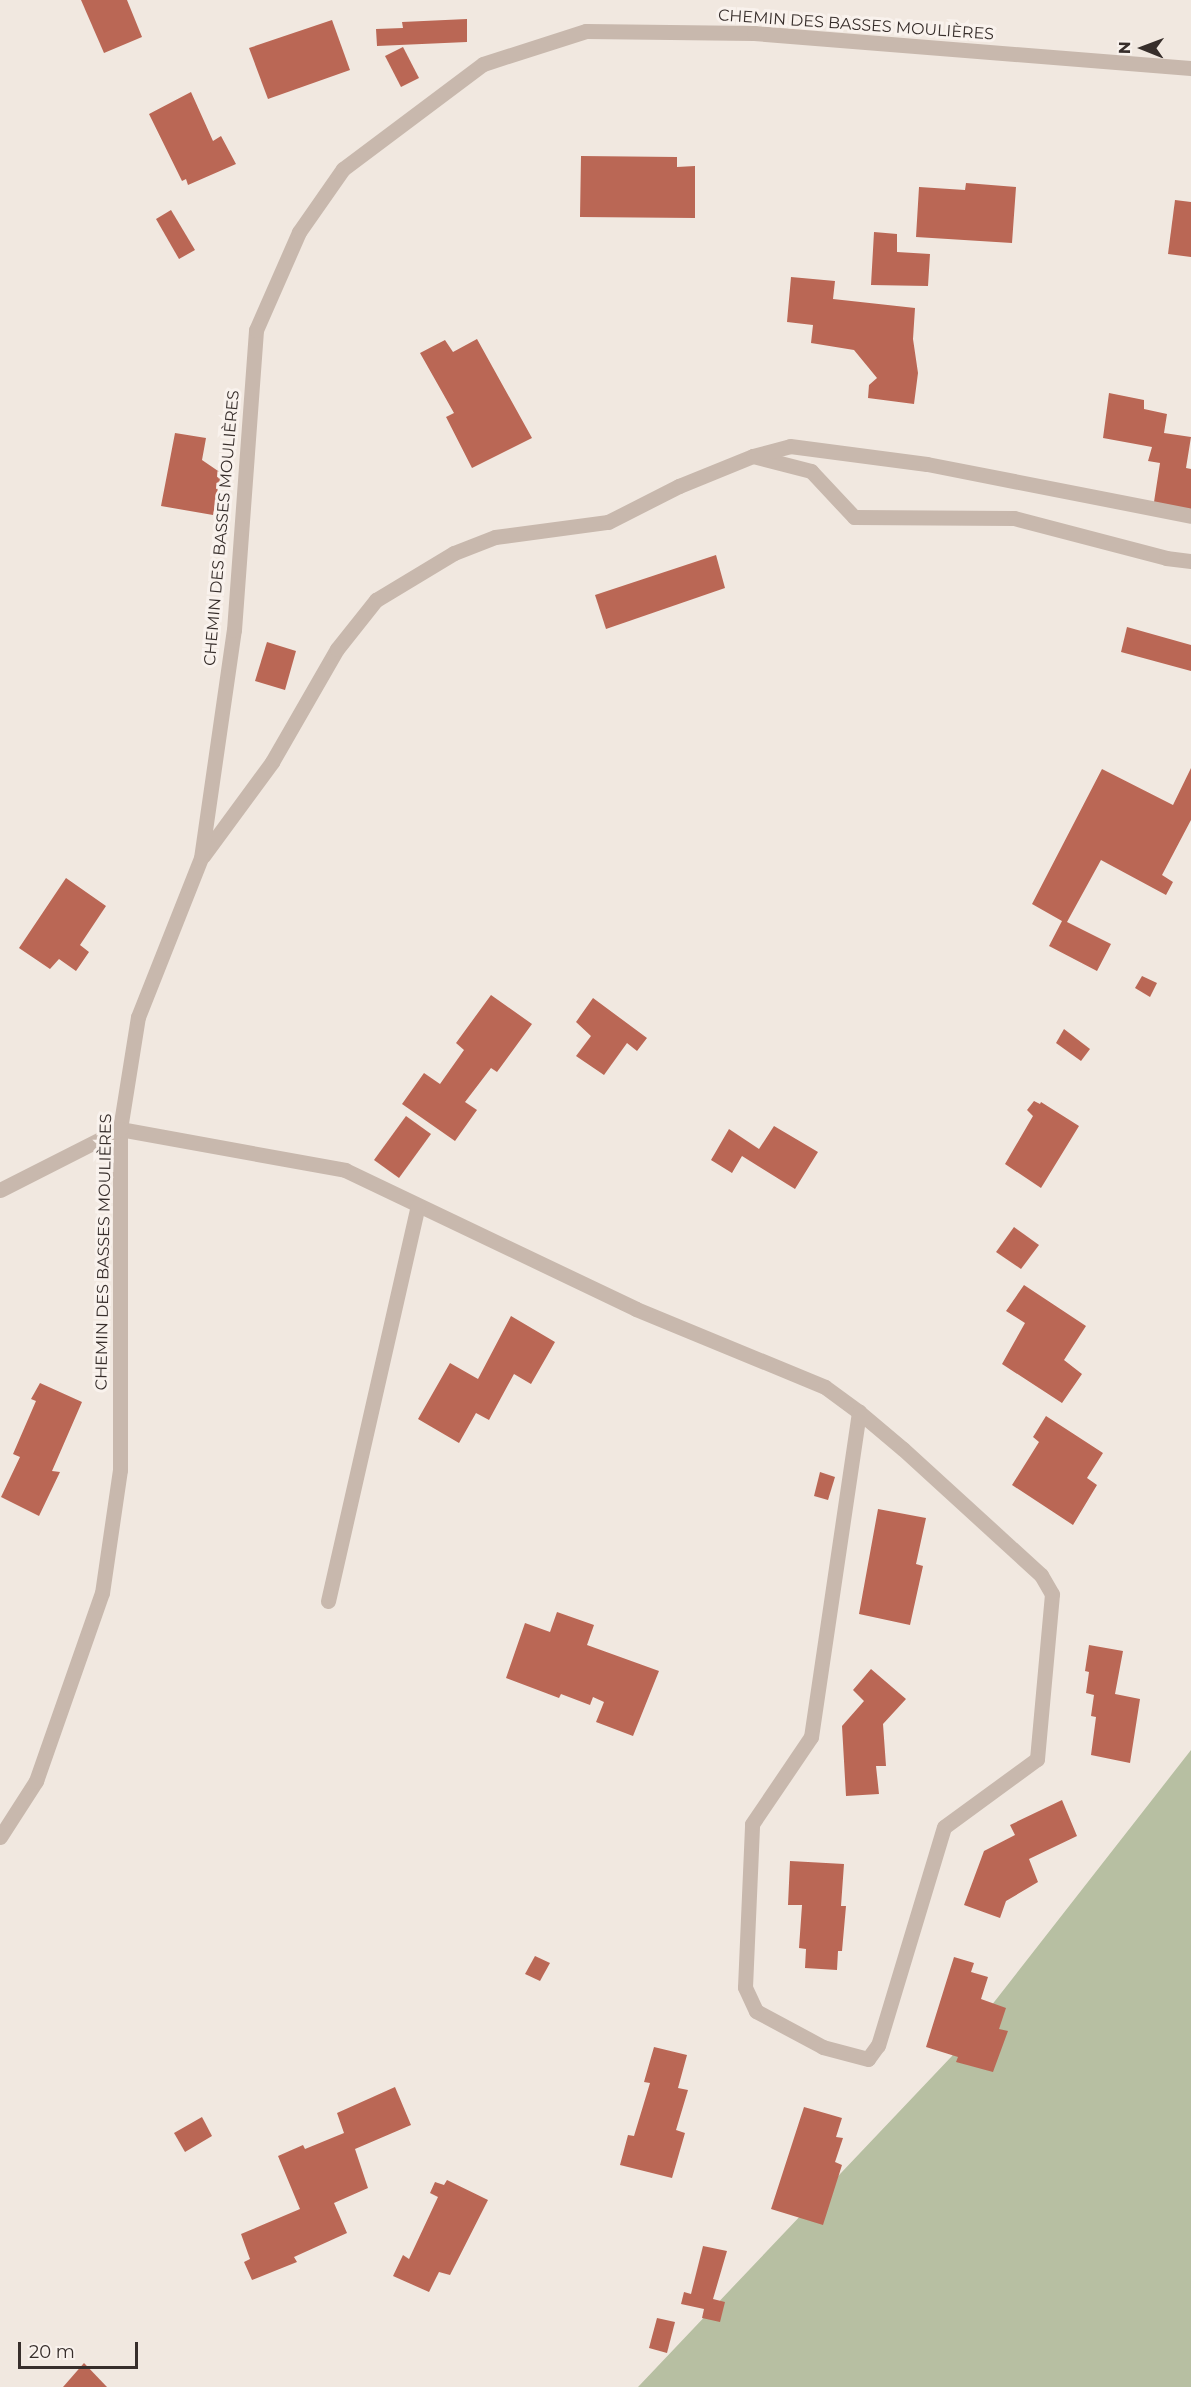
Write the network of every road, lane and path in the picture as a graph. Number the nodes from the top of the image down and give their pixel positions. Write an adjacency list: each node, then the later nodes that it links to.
1 (1191, 68): 5 (street, CHEMIN DES BASSES MOULIÈRES)
2 (753, 456): 3 (street); 4 (street); 5 (street)
3 (1191, 516)
4 (1191, 561)
5 (201, 858): 6 (street, CHEMIN DES BASSES MOULIÈRES)
6 (120, 1129): 7 (street); 8 (street); 11 (street, CHEMIN DES BASSES MOULIÈRES)
7 (0, 1190)
8 (418, 1206): 9 (street); 10 (street)
9 (858, 1412): 9 (street)
10 (328, 1601)
11 (0, 1837)

